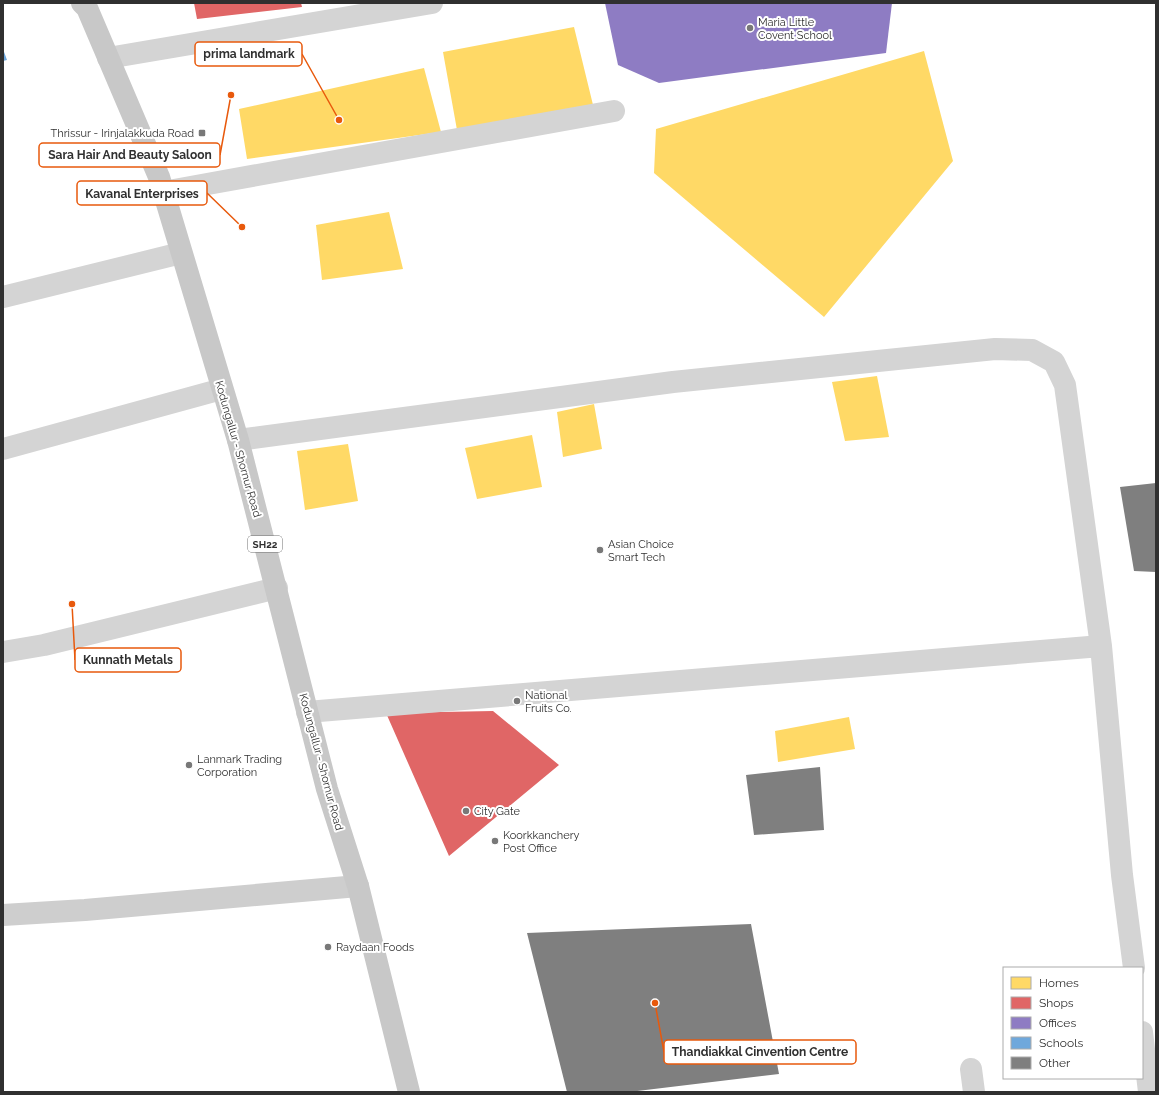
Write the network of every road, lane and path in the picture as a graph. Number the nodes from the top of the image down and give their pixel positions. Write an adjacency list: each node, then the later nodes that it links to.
1 (432, 3): 3 (street)
2 (85, 5): 3 (main road, Kodungallur - Shornur Road / SH22)
3 (108, 58): 5 (main road, Kodungallur - Shornur Road / SH22)
4 (614, 111): 5 (street)
5 (163, 192): 6 (main road, Kodungallur - Shornur Road / SH22)
6 (181, 253): 7 (street); 8 (main road, Kodungallur - Shornur Road / SH22)
7 (3, 297)
8 (222, 390): 9 (main road, Kodungallur - Shornur Road / SH22); 10 (street)
9 (238, 440): 11 (main road, Kodungallur - Shornur Road / SH22); 12 (street)
10 (3, 449)
11 (277, 588): 13 (street); 14 (main road, Kodungallur - Shornur Road / SH22)
12 (1101, 646): 14 (street); 17 (street)
13 (3, 652)
14 (307, 712): 15 (main road, Kodungallur - Shornur Road / SH22)
15 (358, 886): 16 (street); 20 (main road, Kodungallur - Shornur Road / SH22)
16 (3, 915)
17 (1134, 967)
18 (1143, 1041): 22 (street)
19 (971, 1069): 21 (street)
20 (409, 1092)
21 (974, 1092)
22 (1149, 1092)

